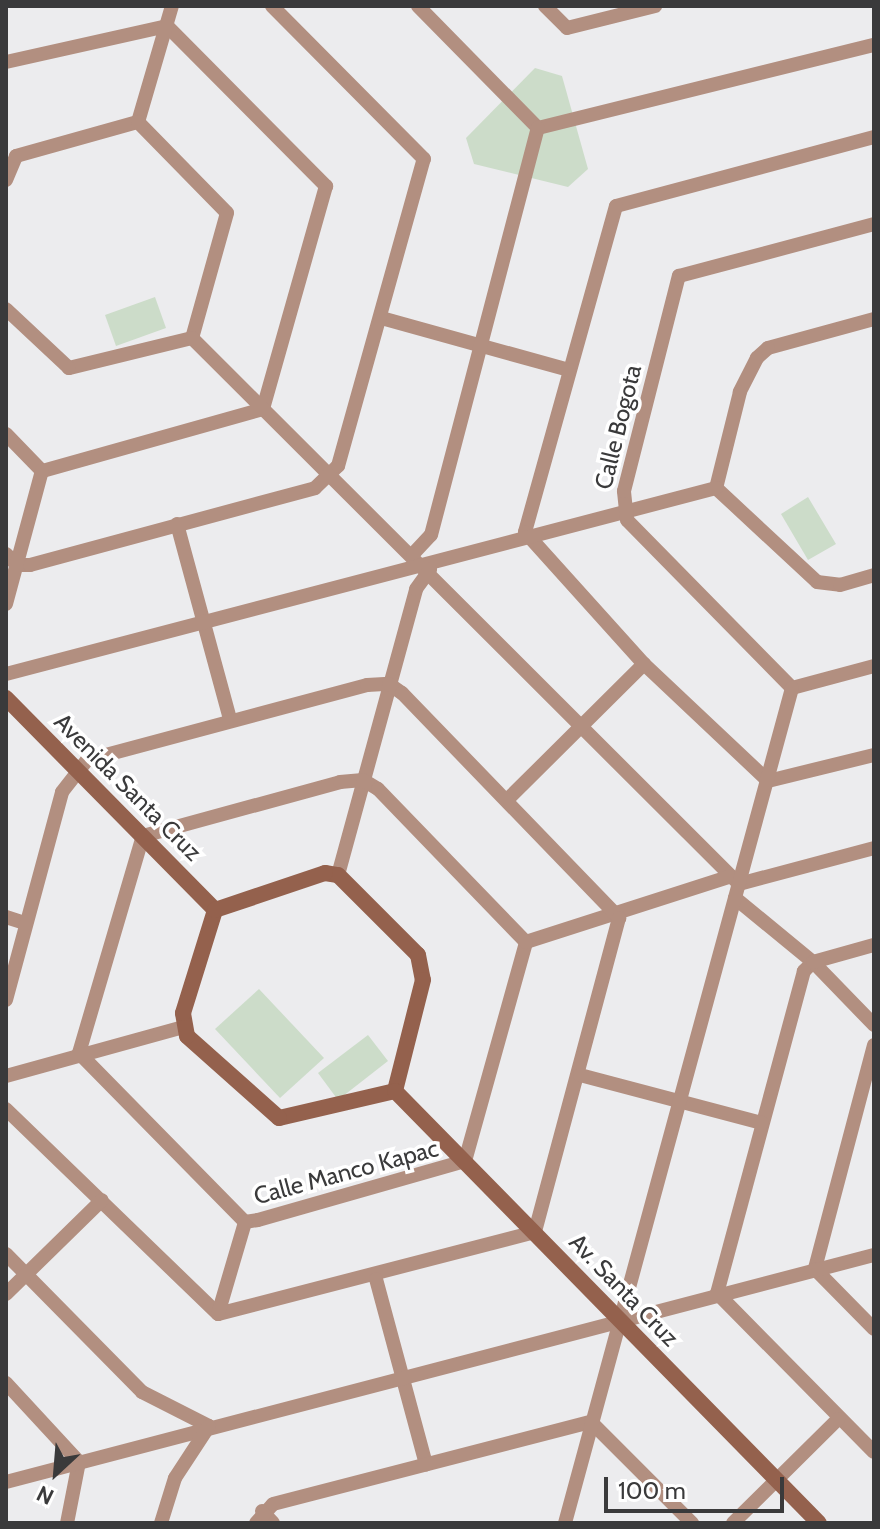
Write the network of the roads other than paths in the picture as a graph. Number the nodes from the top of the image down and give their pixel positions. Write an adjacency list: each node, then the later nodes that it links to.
1 (172, 6): 6 (street)
2 (272, 6): 15 (street)
3 (418, 6): 10 (street)
4 (545, 6): 5 (street)
5 (655, 6)
6 (167, 26): 8 (street); 9 (street); 20 (street)
7 (874, 45): 10 (street)
8 (6, 62)
9 (138, 122): 12 (street); 17 (street)
10 (538, 128): 18 (street)
11 (874, 137): 19 (street)
12 (6, 180)
13 (874, 224): 25 (street, Calle Bogota)
14 (6, 309): 17 (street)
15 (385, 319): 18 (street); 23 (street)
16 (874, 319): 24 (street)
17 (192, 338): 20 (street)
18 (482, 344): 19 (street); 29 (street)
19 (569, 370): 27 (street)
20 (263, 409): 22 (street); 23 (street)
21 (6, 434): 22 (street)
22 (42, 471): 28 (street)
23 (332, 477): 26 (street); 29 (street)
24 (716, 488): 25 (street); 30 (street)
25 (622, 509): 27 (street); 37 (street, Calle Bogota)
26 (177, 524): 28 (street); 32 (street)
27 (525, 532): 29 (street); 33 (street)
28 (12, 560): 31 (street)
29 (422, 562): 32 (street); 36 (street); 40 (street)
30 (874, 575)
31 (6, 604)
32 (205, 617): 35 (street); 39 (street)
33 (644, 664): 40 (street); 44 (street)
34 (874, 666): 37 (street)
35 (6, 674)
36 (389, 684): 39 (street); 43 (street); 45 (street)
37 (792, 688): 44 (street)
38 (6, 698): 42 (street, Avenida Santa Cruz)
39 (230, 719): 42 (street)
40 (580, 727): 45 (street); 49 (street)
41 (874, 755): 44 (street)
42 (77, 770): 46 (street, Avenida Santa Cruz); 53 (street)
43 (363, 780): 46 (street); 48 (street); 54 (street)
44 (768, 781): 49 (street)
45 (510, 797): 52 (street)
46 (143, 836): 50 (street, Avenida Santa Cruz); 61 (street)
47 (874, 848): 49 (street)
48 (338, 875): 50 (street); 64 (street)
49 (735, 886): 52 (street); 56 (street); 65 (street)
50 (215, 910): 59 (street)
51 (6, 917): 53 (street)
52 (619, 918): 54 (street); 62 (street)
53 (25, 923): 57 (street)
54 (526, 942): 68 (street, Calle Manco Kapac)
55 (874, 945): 56 (street)
56 (813, 962): 58 (street); 67 (street)
57 (6, 1000)
58 (874, 1025)
59 (184, 1027): 61 (street); 64 (street)
60 (874, 1045): 74 (street)
61 (79, 1053): 63 (street); 70 (street, Calle Manco Kapac)
62 (580, 1075): 65 (street); 71 (street)
63 (6, 1076)
64 (395, 1091): 68 (street, Av. Santa Cruz)
65 (676, 1100): 67 (street); 80 (street)
66 (6, 1109): 69 (street)
67 (762, 1123): 77 (street)
68 (465, 1161): 70 (street, Calle Manco Kapac); 71 (street, Av. Santa Cruz)
69 (102, 1200): 75 (street); 79 (street)
70 (245, 1222): 79 (street)
71 (535, 1232): 76 (street); 80 (street, Av. Santa Cruz)
72 (6, 1254): 75 (street)
73 (874, 1255): 74 (street)
74 (815, 1269): 77 (street); 81 (street)
75 (26, 1275): 78 (street); 86 (street)
76 (376, 1279): 79 (street); 82 (street)
77 (717, 1293): 80 (street); 84 (street)
78 (6, 1294)
79 (218, 1314)
80 (617, 1319): 82 (street); 85 (street); 90 (street, Av. Santa Cruz)
81 (874, 1329)
82 (402, 1379): 86 (street); 89 (street)
83 (6, 1383): 88 (street)
84 (838, 1419): 87 (street); 90 (street)
85 (591, 1422): 89 (street); 93 (street); 97 (street)
86 (209, 1426): 88 (street); 95 (street)
87 (874, 1452)
88 (79, 1462): 91 (street); 94 (street)
89 (426, 1464): 92 (street)
90 (775, 1480): 98 (street); 99 (street, Av. Santa Cruz)
91 (6, 1482)
92 (259, 1517): 96 (street)
93 (564, 1522)
94 (67, 1523)
95 (161, 1523)
96 (273, 1523)
97 (692, 1523)
98 (733, 1523)
99 (819, 1523)

